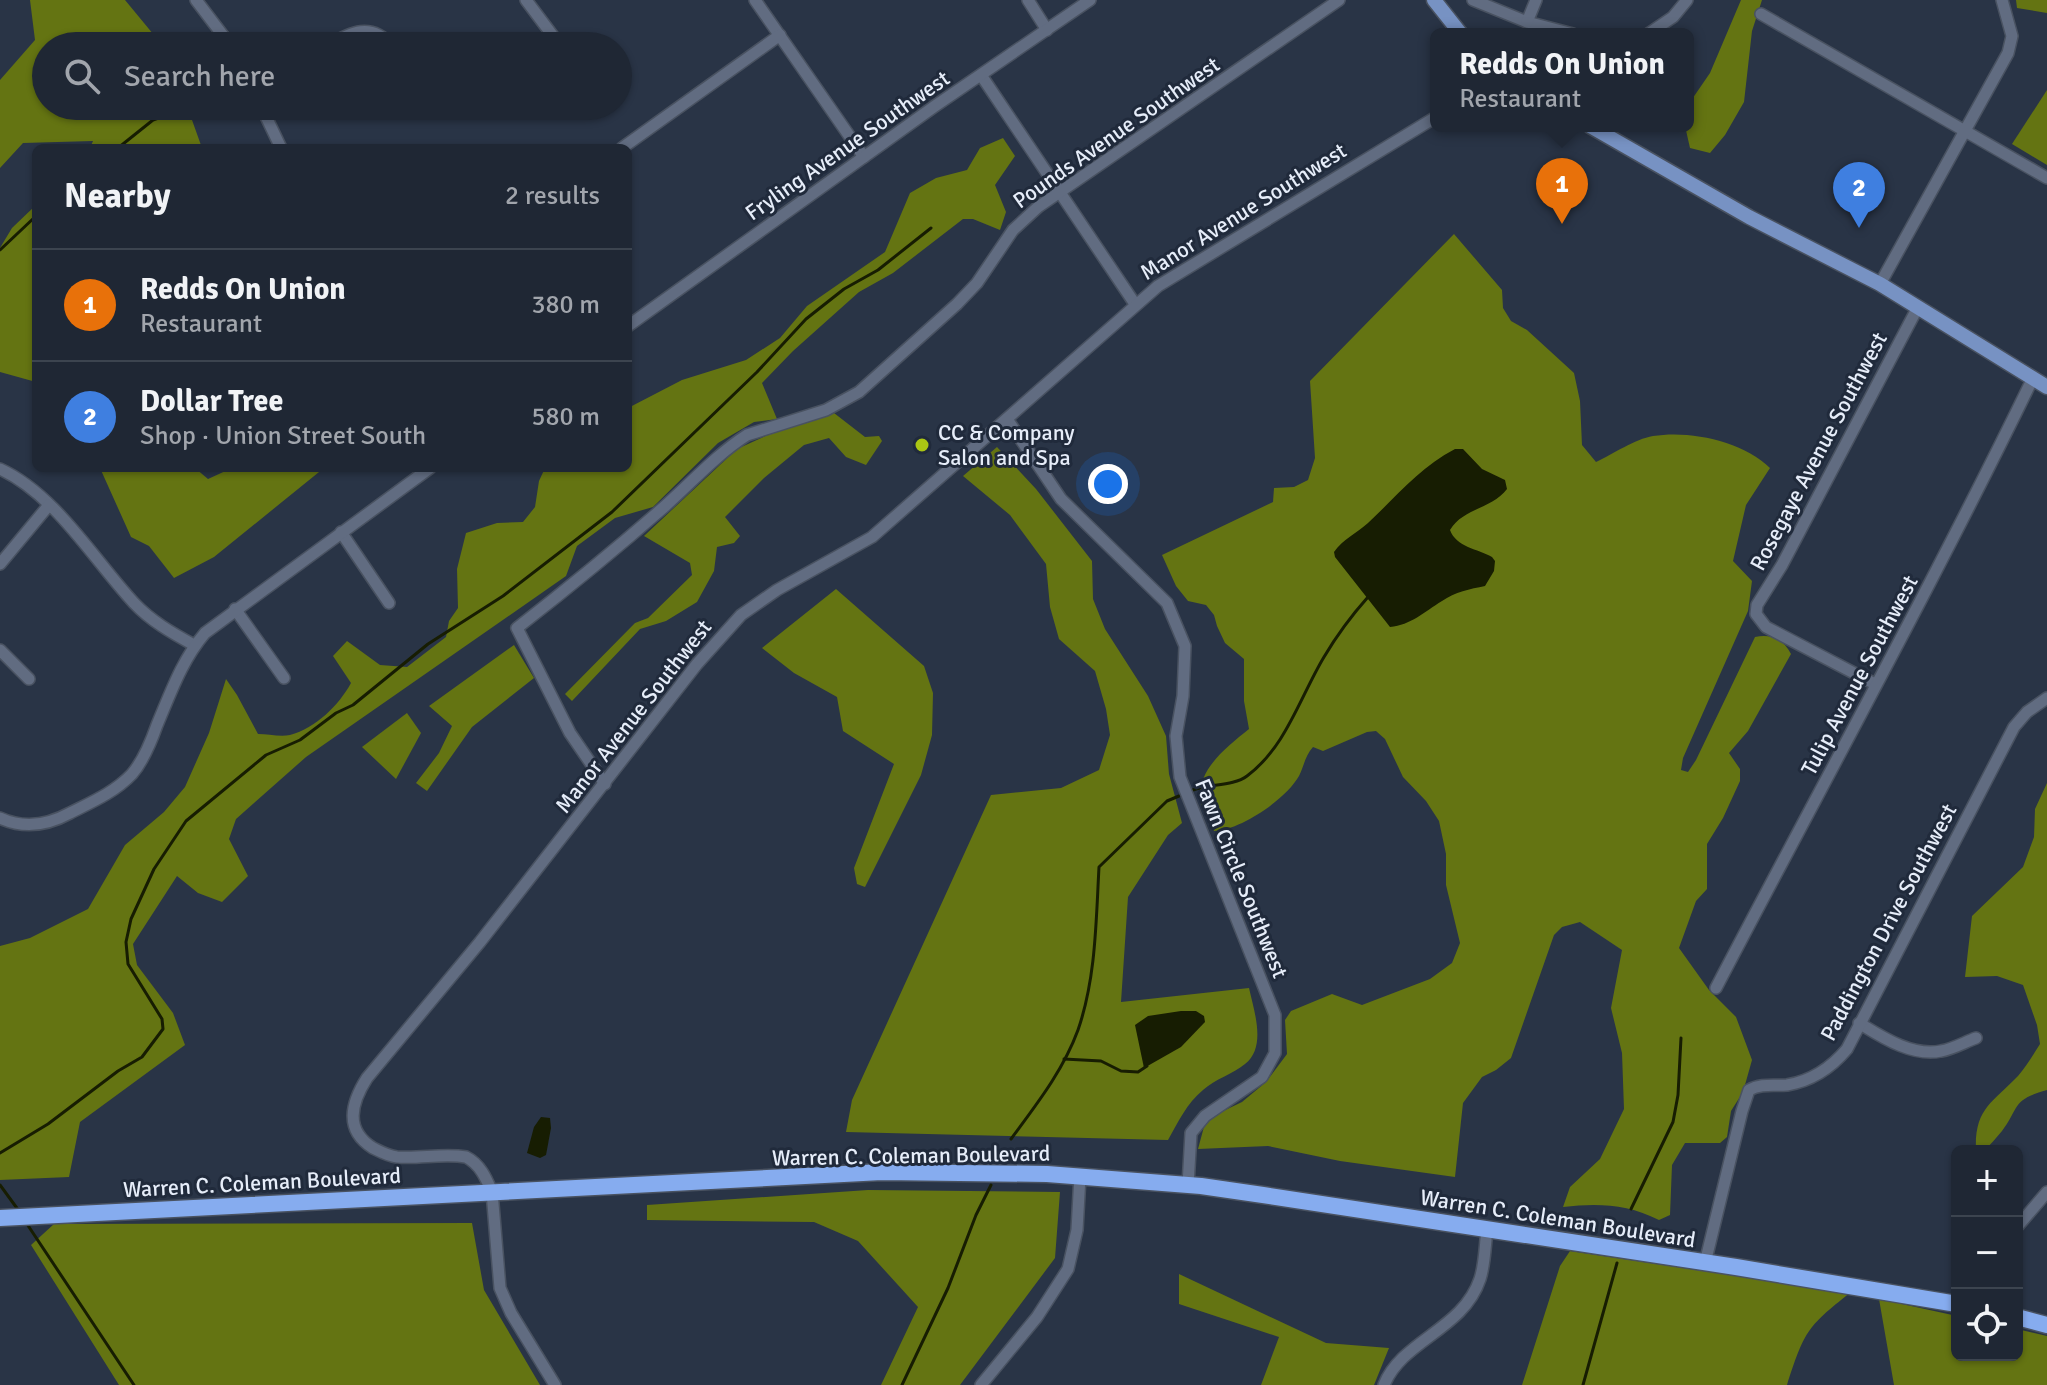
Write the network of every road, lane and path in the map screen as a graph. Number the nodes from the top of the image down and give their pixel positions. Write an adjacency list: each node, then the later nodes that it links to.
1 (196, 0): 18 (street)
2 (526, 0): 19 (street)
3 (755, 0): 20 (street)
4 (1028, 0): 17 (street)
5 (1090, 0): 17 (street, Fryling Avenue Southwest)
6 (1339, 0): 30 (street, Pounds Avenue Southwest)
7 (1434, 0): 14 (main road)
8 (1473, 0): 13 (street)
9 (1536, 0): 13 (street)
10 (1687, 0): 16 (street)
11 (2002, 0): 24 (street)
12 (1761, 14): 24 (street)
13 (1527, 22): 15 (street)
14 (1456, 28)
15 (1550, 28)
16 (1657, 28)
17 (1047, 30): 21 (street, Fryling Avenue Southwest)
18 (220, 32)
19 (550, 32)
20 (780, 35): 27 (street); 28 (street)
21 (981, 75): 28 (street, Fryling Avenue Southwest); 30 (street)
22 (268, 120): 26 (street)
23 (1430, 121): 32 (street, Manor Avenue Southwest)
24 (1966, 129): 29 (street); 31 (street)
25 (1600, 132): 31 (main road)
26 (279, 144)
27 (628, 144)
28 (864, 157): 34 (street, Fryling Avenue Southwest)
29 (2047, 178)
30 (1059, 192): 32 (street); 51 (street, Pounds Avenue Southwest)
31 (1880, 284): 33 (main road)
32 (1135, 304): 37 (street, Manor Avenue Southwest)
33 (1918, 307): 35 (main road); 49 (street, Rosegaye Avenue Southwest)
34 (632, 323)
35 (2033, 378): 36 (main road); 49 (street, Tulip Avenue Southwest)
36 (2047, 387)
37 (1007, 419): 51 (street, Manor Avenue Southwest); 57 (street, Fawn Circle Southwest)
38 (0, 469): 40 (street)
39 (424, 472): 41 (street)
40 (49, 505): 42 (street); 45 (street)
41 (341, 532): 43 (street); 44 (street)
42 (0, 564)
43 (389, 603)
44 (235, 609): 45 (street); 47 (street)
45 (194, 645): 52 (street)
46 (0, 650): 48 (street)
47 (284, 678)
48 (29, 679)
49 (1875, 684): 53 (street, Tulip Avenue Southwest)
50 (2047, 698): 54 (street, Paddington Drive Southwest)
51 (605, 784): 58 (street, Manor Avenue Southwest)
52 (0, 818)
53 (1716, 988)
54 (1859, 1023): 55 (street); 63 (street, Paddington Drive Southwest)
55 (1976, 1038)
56 (1080, 1176): 57 (highway, Warren C. Coleman Boulevard); 58 (highway, Warren C. Coleman Boulevard); 68 (street)
57 (1188, 1185): 62 (highway, Warren C. Coleman Boulevard)
58 (492, 1192): 60 (highway, Warren C. Coleman Boulevard); 67 (street)
59 (2047, 1192): 61 (street)
60 (0, 1218)
61 (2023, 1220)
62 (1487, 1230): 63 (highway, Warren C. Coleman Boulevard); 69 (street)
63 (1705, 1263): 64 (highway, Warren C. Coleman Boulevard)
64 (1951, 1303)
65 (2023, 1319): 66 (highway)
66 (2047, 1325)
67 (555, 1385)
68 (981, 1385)
69 (1384, 1385)

